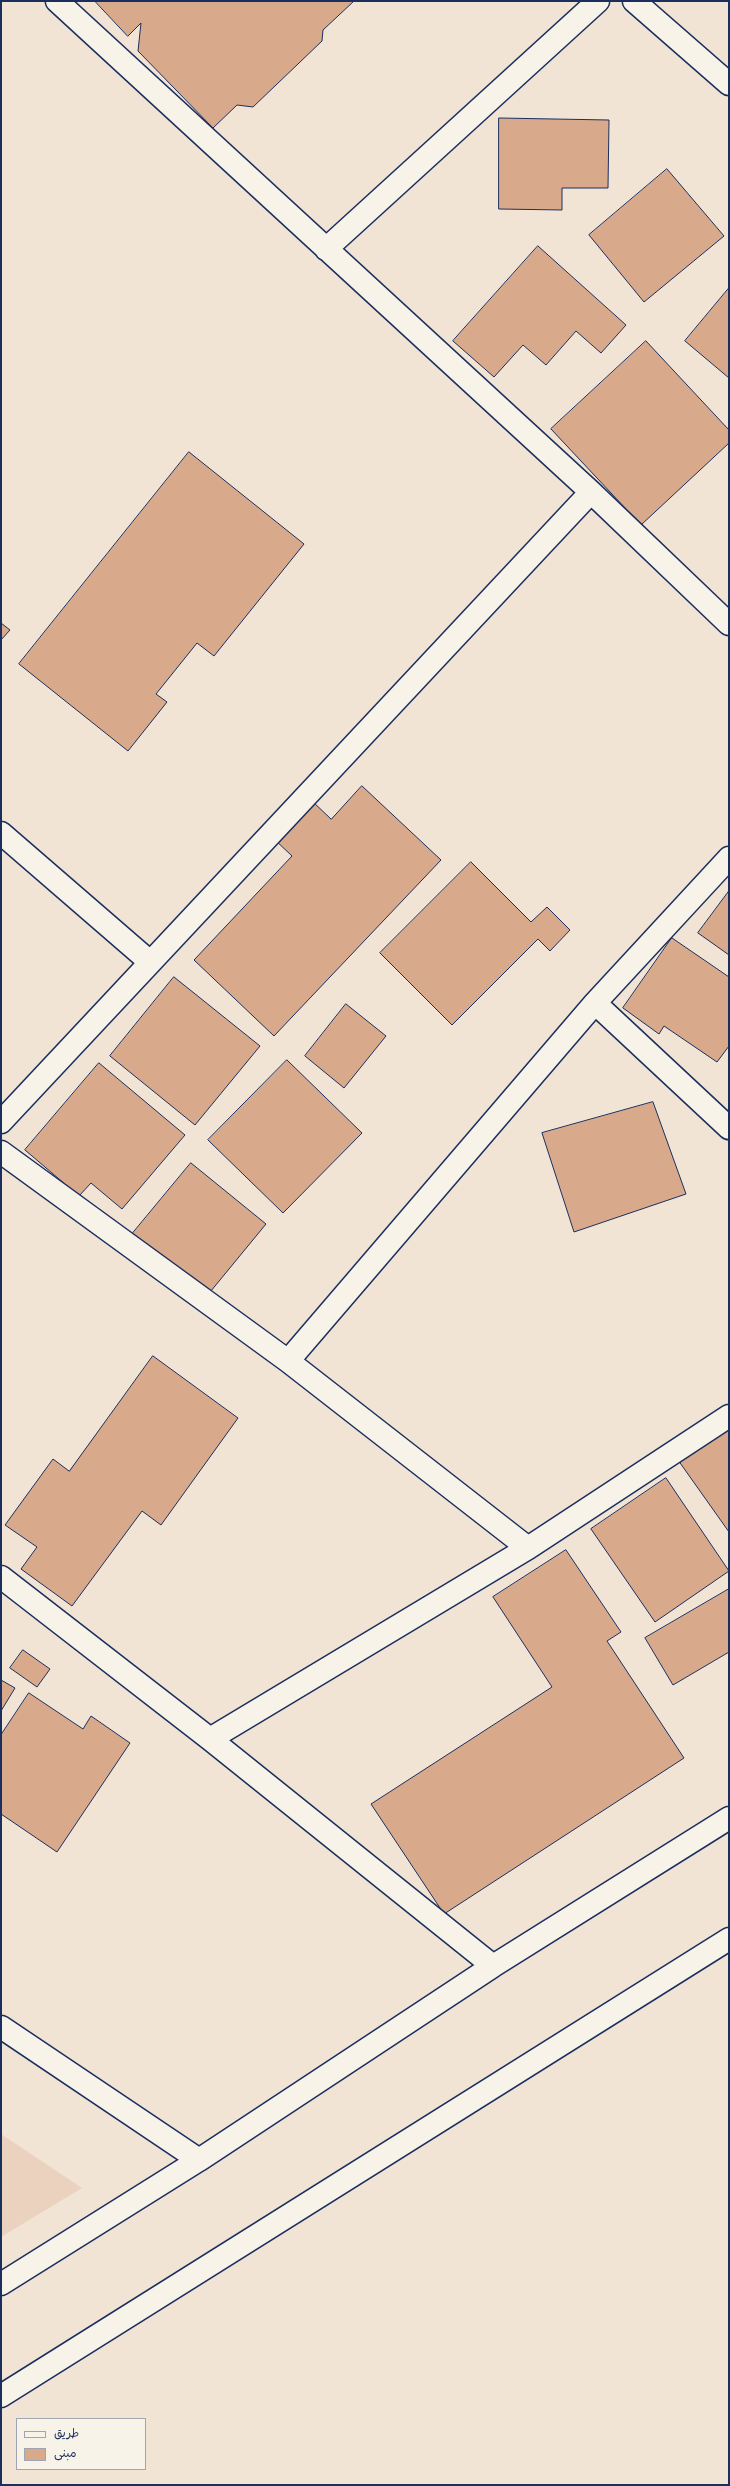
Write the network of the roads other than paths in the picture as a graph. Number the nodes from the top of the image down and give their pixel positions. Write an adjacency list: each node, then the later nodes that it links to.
1 (57, 1): 5 (street)
2 (598, 1): 5 (street)
3 (634, 1): 4 (street)
4 (729, 84)
5 (326, 249): 6 (street)
6 (591, 492): 7 (street); 10 (street)
7 (729, 624)
8 (1, 833): 10 (street)
9 (729, 858): 11 (street)
10 (150, 962): 12 (street)
11 (595, 1003): 13 (street); 15 (street)
12 (1, 1122)
13 (729, 1128)
14 (1, 1152): 15 (street)
15 (288, 1361): 17 (street)
16 (729, 1416): 17 (street)
17 (528, 1548): 19 (street)
18 (1, 1577): 19 (street)
19 (210, 1739): 22 (street)
20 (729, 1818): 22 (street)
21 (729, 1938): 26 (street)
22 (493, 1966): 24 (street)
23 (1, 2026): 24 (street)
24 (199, 2160): 25 (street)
25 (1, 2284)
26 (1, 2396)

